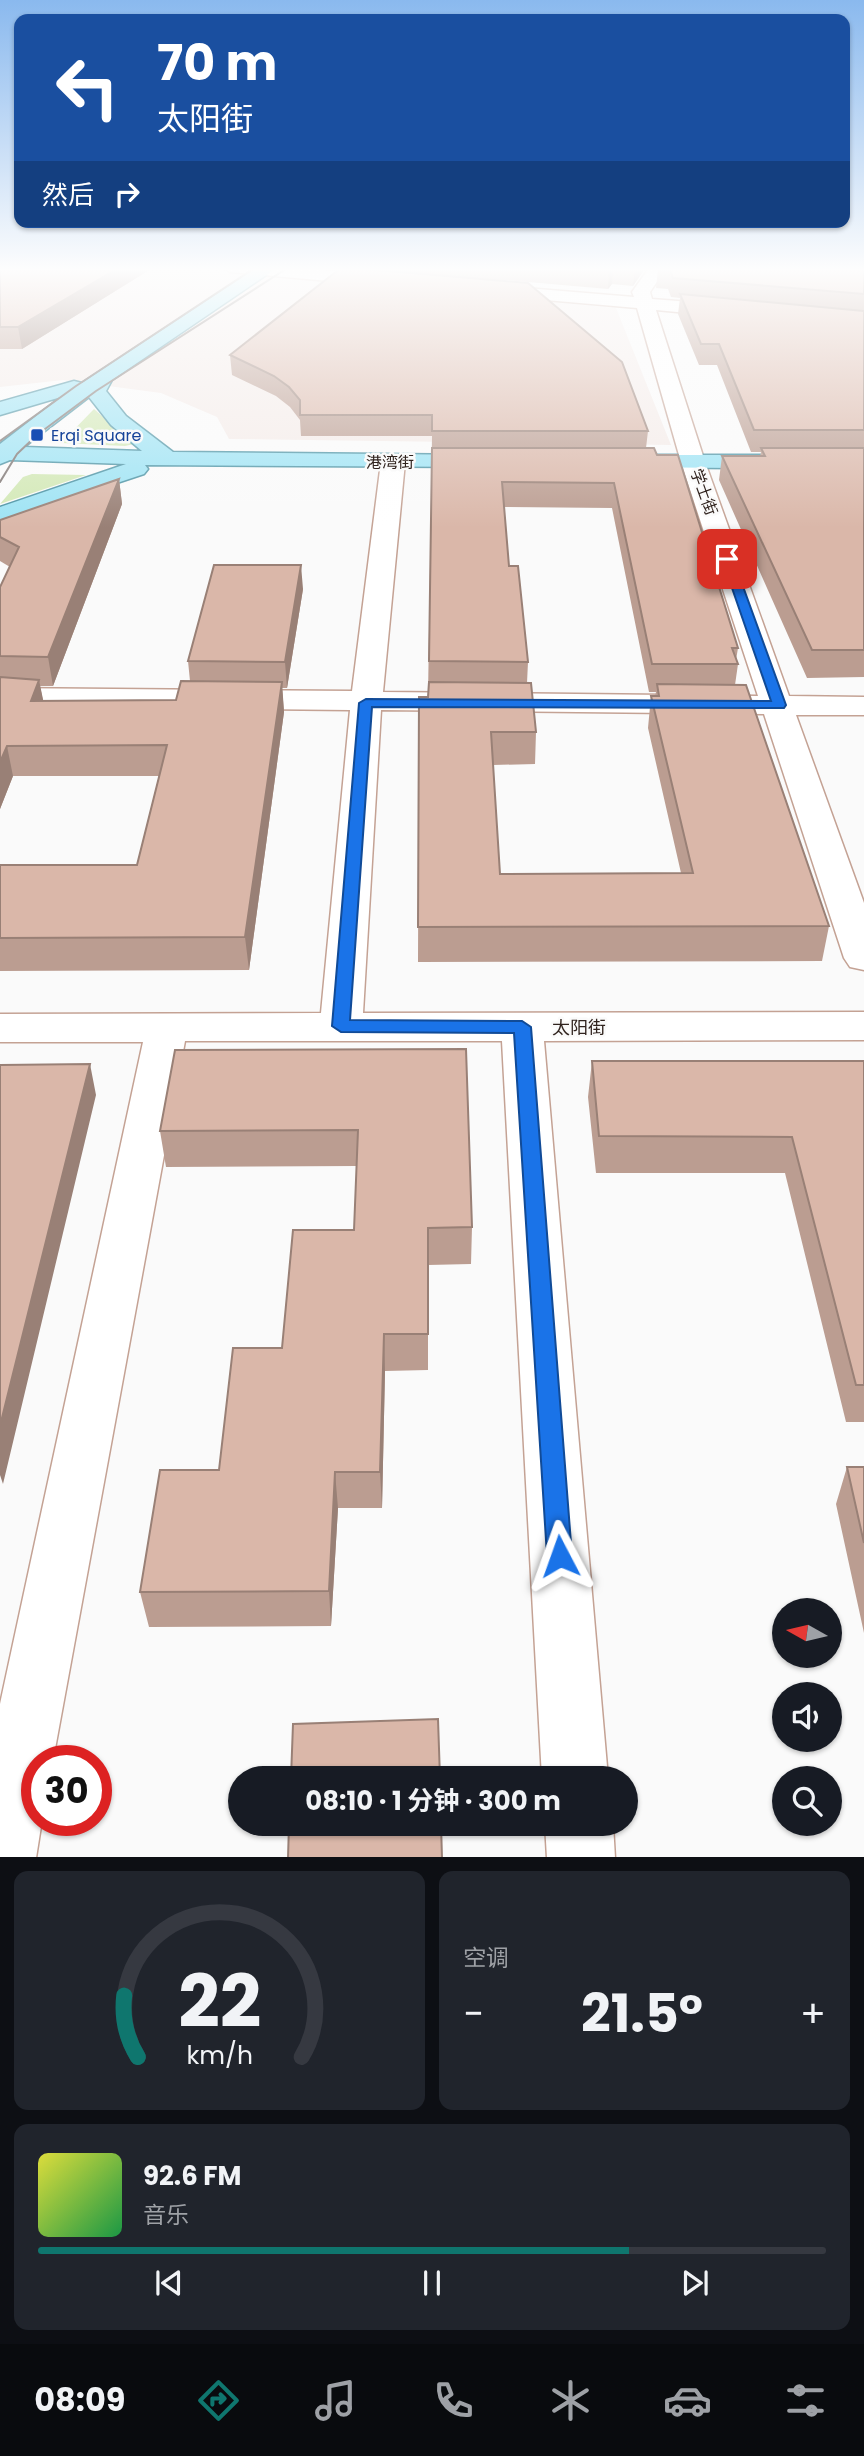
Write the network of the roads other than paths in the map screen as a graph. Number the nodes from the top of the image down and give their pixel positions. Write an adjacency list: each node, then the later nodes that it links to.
1 (139, 354): 3 (main road)
2 (660, 354): 13 (street, 学士街)
3 (103, 377): 4 (main road); 7 (main road); 8 (main road)
4 (58, 392): 5 (main road); 6 (main road)
5 (0, 400)
6 (0, 409)
7 (1, 454): 8 (main road, 港湾街)
8 (169, 459): 10 (main road, 港湾街); 14 (main road)
9 (864, 461): 13 (main road)
10 (393, 462): 11 (main road, 港湾街); 16 (street)
11 (502, 462)
12 (611, 462): 13 (main road)
13 (693, 462): 17 (street, 学士街)
14 (0, 515)
15 (0, 697): 16 (street)
16 (366, 703): 17 (street); 20 (street)
17 (779, 705): 18 (street); 19 (street, 学士街)
18 (864, 706)
19 (864, 958)
20 (341, 1026): 22 (street, 太阳街); 24 (street, 太阳街)
21 (864, 1026): 22 (street, 太阳街)
22 (522, 1027): 25 (street)
23 (0, 1028): 24 (street, 太阳街)
24 (167, 1028): 27 (street)
25 (574, 1766)
26 (580, 1836): 28 (street)
27 (1, 1857)
28 (581, 1857)

